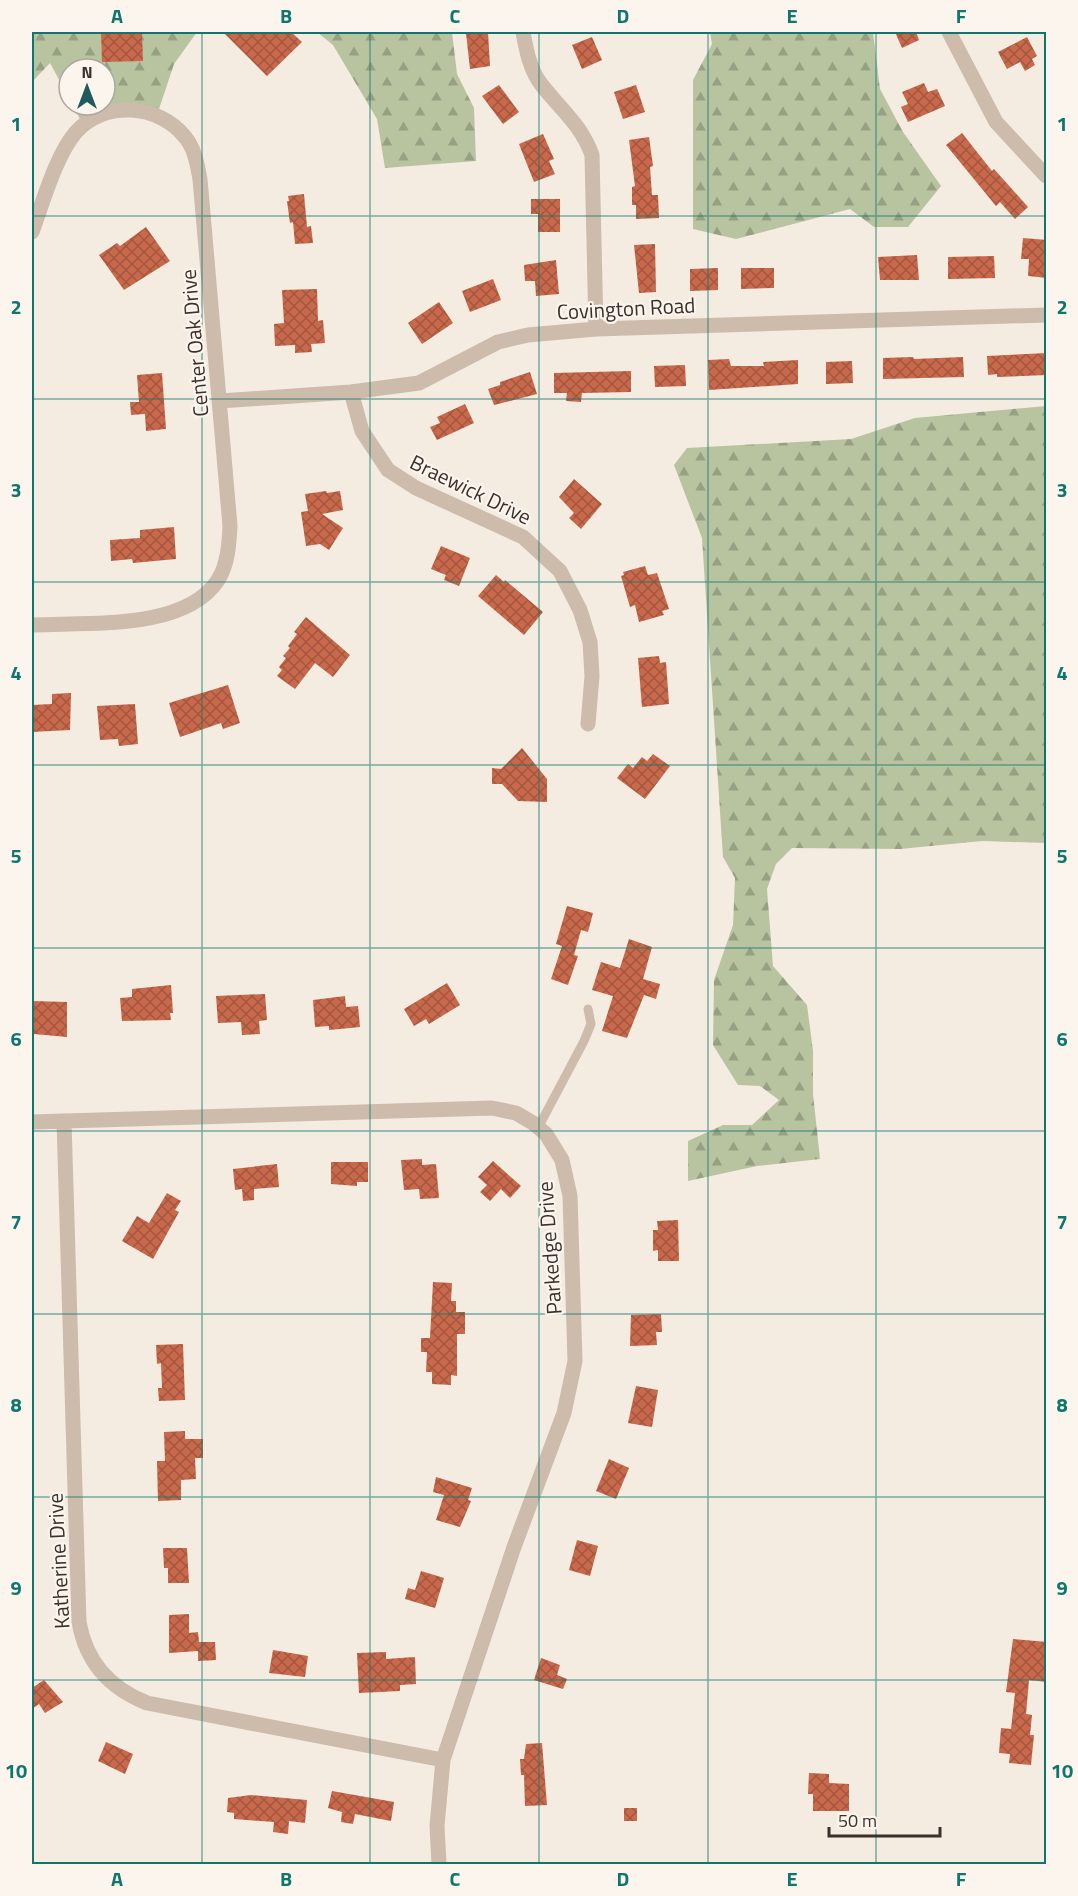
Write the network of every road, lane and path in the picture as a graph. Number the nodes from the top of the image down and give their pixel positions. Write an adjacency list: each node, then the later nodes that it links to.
1 (523, 32): 6 (street)
2 (949, 32): 3 (street)
3 (1047, 176)
4 (32, 232): 8 (street, Center Oak Drive)
5 (1047, 315): 6 (street, Covington Road)
6 (596, 329): 7 (street, Covington Road)
7 (351, 392): 8 (street, Covington Road); 10 (street, Braewick Drive)
8 (220, 401): 9 (street, Center Oak Drive)
9 (32, 625)
10 (588, 724)
11 (588, 1009): 14 (lane)
12 (64, 1121): 13 (street, Parkedge Drive); 14 (street, Parkedge Drive); 15 (street, Katherine Drive)
13 (32, 1122)
14 (538, 1128): 15 (street, Parkedge Drive)
15 (443, 1760): 16 (street, Parkedge Drive)
16 (439, 1864)

